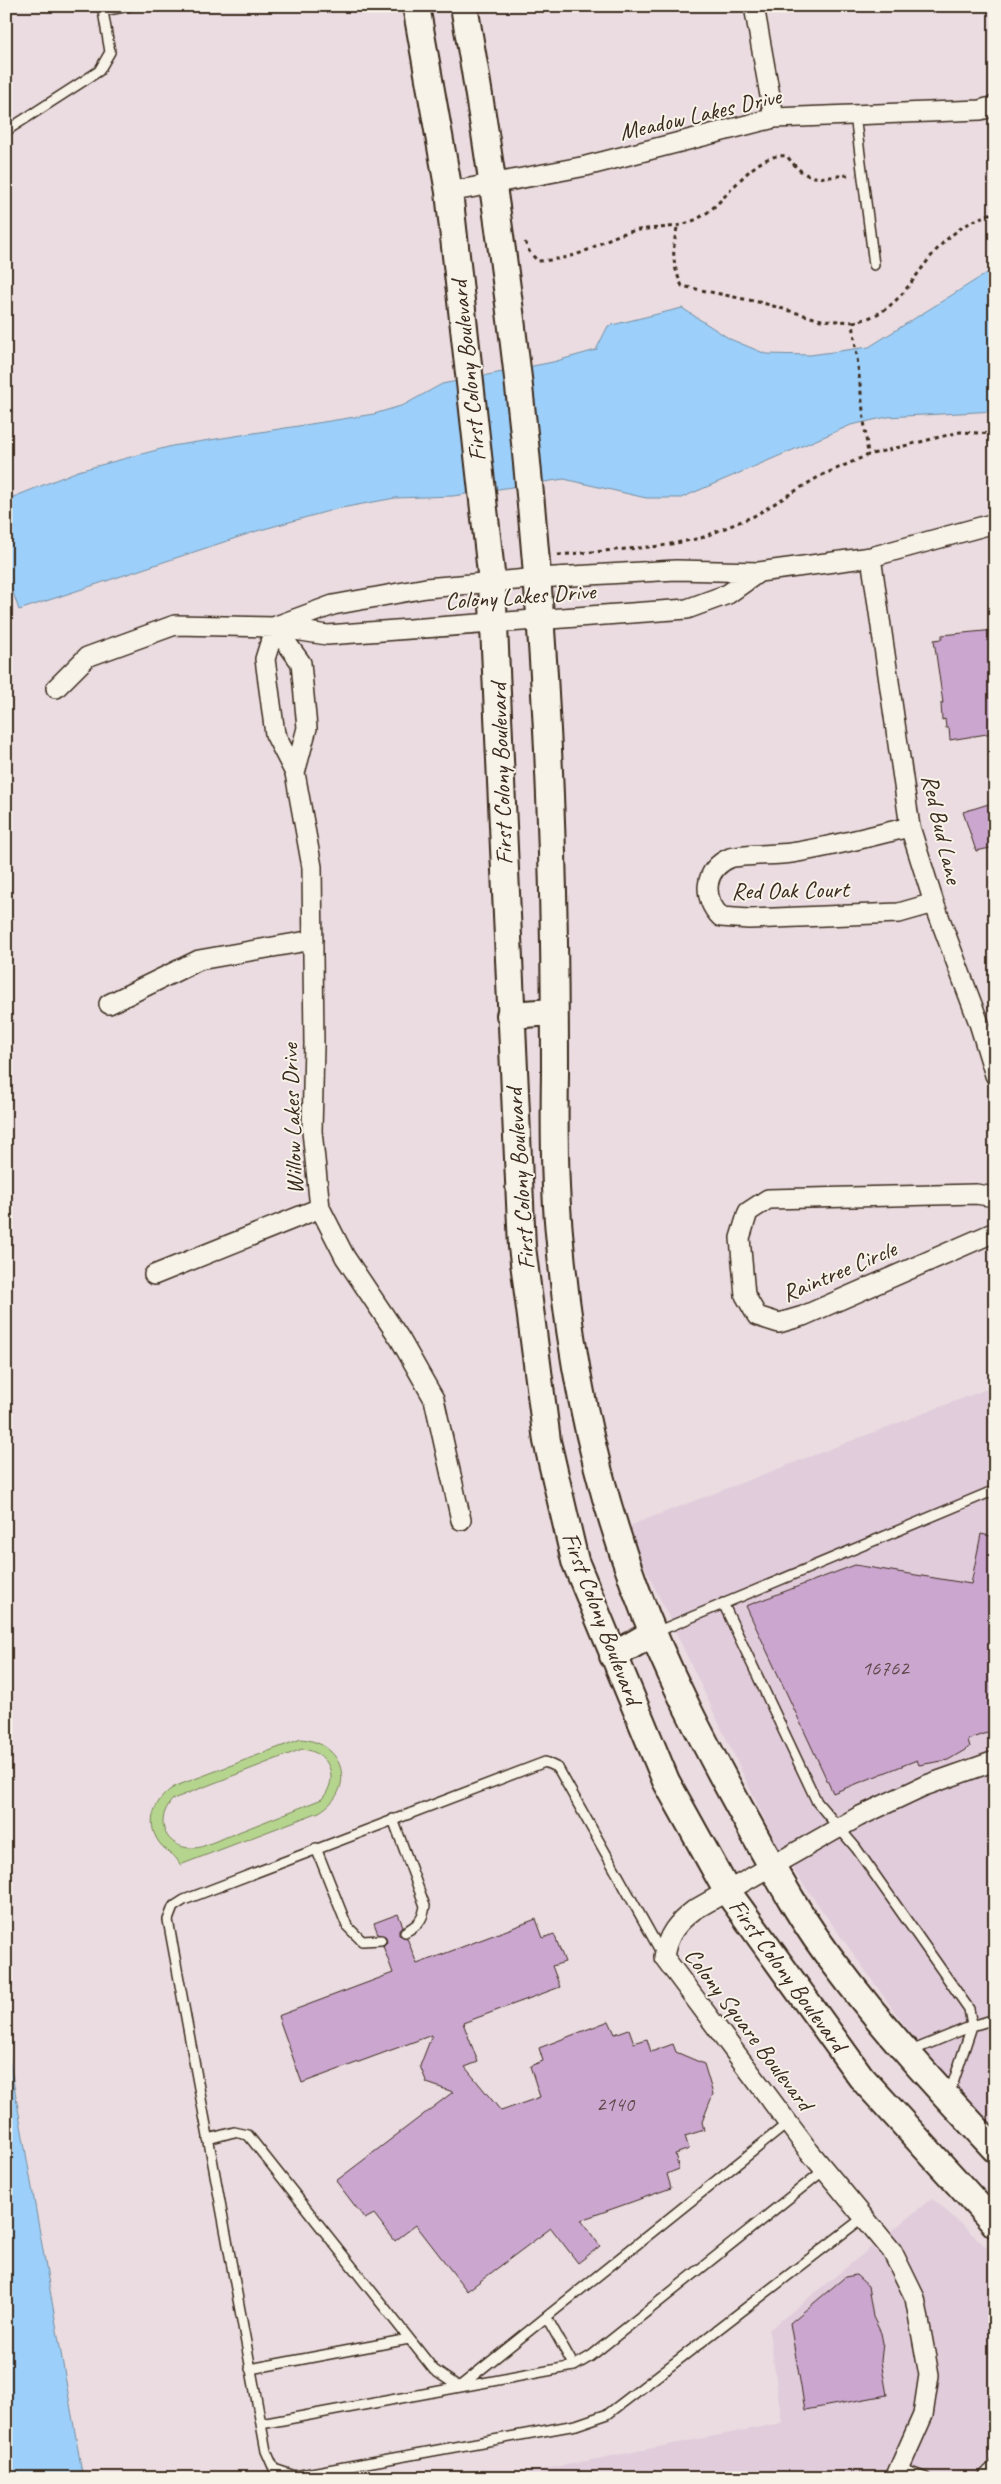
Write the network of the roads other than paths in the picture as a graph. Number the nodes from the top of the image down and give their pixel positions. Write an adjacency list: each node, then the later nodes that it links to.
1 (129, 6): 5 (lane)
2 (416, 6): 11 (main road, First Colony Boulevard)
3 (464, 6): 10 (main road, First Colony Boulevard)
4 (754, 6): 8 (street)
5 (103, 9): 9 (lane)
6 (995, 106): 7 (street, Meadow Lakes Drive)
7 (855, 115): 8 (street, Meadow Lakes Drive); 12 (lane)
8 (774, 118): 10 (street, Meadow Lakes Drive)
9 (6, 131)
10 (494, 184): 11 (street, Meadow Lakes Drive); 15 (main road, First Colony Boulevard)
11 (449, 192): 17 (main road, First Colony Boulevard)
12 (874, 265)
13 (995, 523): 14 (street, Colony Lakes Drive)
14 (871, 557): 16 (street, Colony Lakes Drive); 23 (street, Red Bud Lane)
15 (537, 566): 16 (street, Colony Lakes Drive); 17 (street, Colony Lakes Drive); 18 (main road, First Colony Boulevard)
16 (759, 572): 18 (street, Colony Lakes Drive)
17 (492, 582): 19 (main road, First Colony Boulevard); 20 (street, Colony Lakes Drive)
18 (540, 620): 19 (street, Colony Lakes Drive); 27 (main road, First Colony Boulevard)
19 (495, 623): 20 (street, Colony Lakes Drive); 28 (main road, First Colony Boulevard)
20 (275, 627): 21 (street, Colony Lakes Drive); 22 (street, Willow Lakes Drive); 22 (street, Willow Lakes Drive)
21 (56, 688)
22 (295, 773): 25 (street, Willow Lakes Drive)
23 (910, 827): 24 (street, Red Bud Lane); 24 (street, Red Oak Court)
24 (934, 903): 29 (street, Red Bud Lane)
25 (313, 940): 26 (street); 32 (street, Willow Lakes Drive)
26 (109, 1004)
27 (553, 1012): 28 (main road); 38 (main road, First Colony Boulevard)
28 (510, 1015): 39 (main road, First Colony Boulevard)
29 (987, 1021): 30 (street, Red Bud Lane)
30 (995, 1075)
31 (995, 1197): 33 (street, Raintree Circle)
32 (320, 1208): 34 (street); 36 (street, Willow Lakes Drive)
33 (995, 1232)
34 (154, 1275)
35 (995, 1490): 37 (lane)
36 (461, 1520)
37 (723, 1603): 38 (lane); 42 (lane)
38 (653, 1633): 39 (main road); 44 (main road, First Colony Boulevard)
39 (613, 1656): 45 (main road, First Colony Boulevard)
40 (995, 1761): 42 (street, Colony Square Boulevard)
41 (393, 1819): 43 (lane); 46 (lane); 48 (lane)
42 (839, 1828): 44 (street, Colony Square Boulevard); 50 (lane)
43 (316, 1848): 47 (lane); 54 (lane)
44 (772, 1866): 45 (street, Colony Square Boulevard); 51 (main road, First Colony Boulevard)
45 (727, 1891): 48 (street, Colony Square Boulevard); 58 (main road, First Colony Boulevard)
46 (405, 1932)
47 (381, 1940)
48 (664, 1957): 53 (street, Colony Square Boulevard)
49 (995, 2020): 50 (lane)
50 (972, 2026): 51 (lane); 52 (lane)
51 (906, 2053): 52 (main road, First Colony Boulevard)
52 (948, 2098): 55 (main road, First Colony Boulevard)
53 (788, 2123): 56 (street, Colony Square Boulevard); 59 (lane)
54 (208, 2139): 60 (lane); 62 (lane)
55 (995, 2149)
56 (824, 2170): 57 (street, Colony Square Boulevard); 61 (lane)
57 (864, 2217): 64 (lane); 66 (street, Colony Square Boulevard)
58 (995, 2224)
59 (547, 2318): 61 (lane); 63 (lane)
60 (409, 2339): 62 (lane); 63 (lane)
61 (574, 2366): 63 (lane)
62 (250, 2368): 64 (lane)
63 (459, 2387): 64 (lane)
64 (260, 2424)
65 (995, 2471): 68 (street)
66 (897, 2473): 67 (lane)
67 (926, 2478)
68 (988, 2478)

